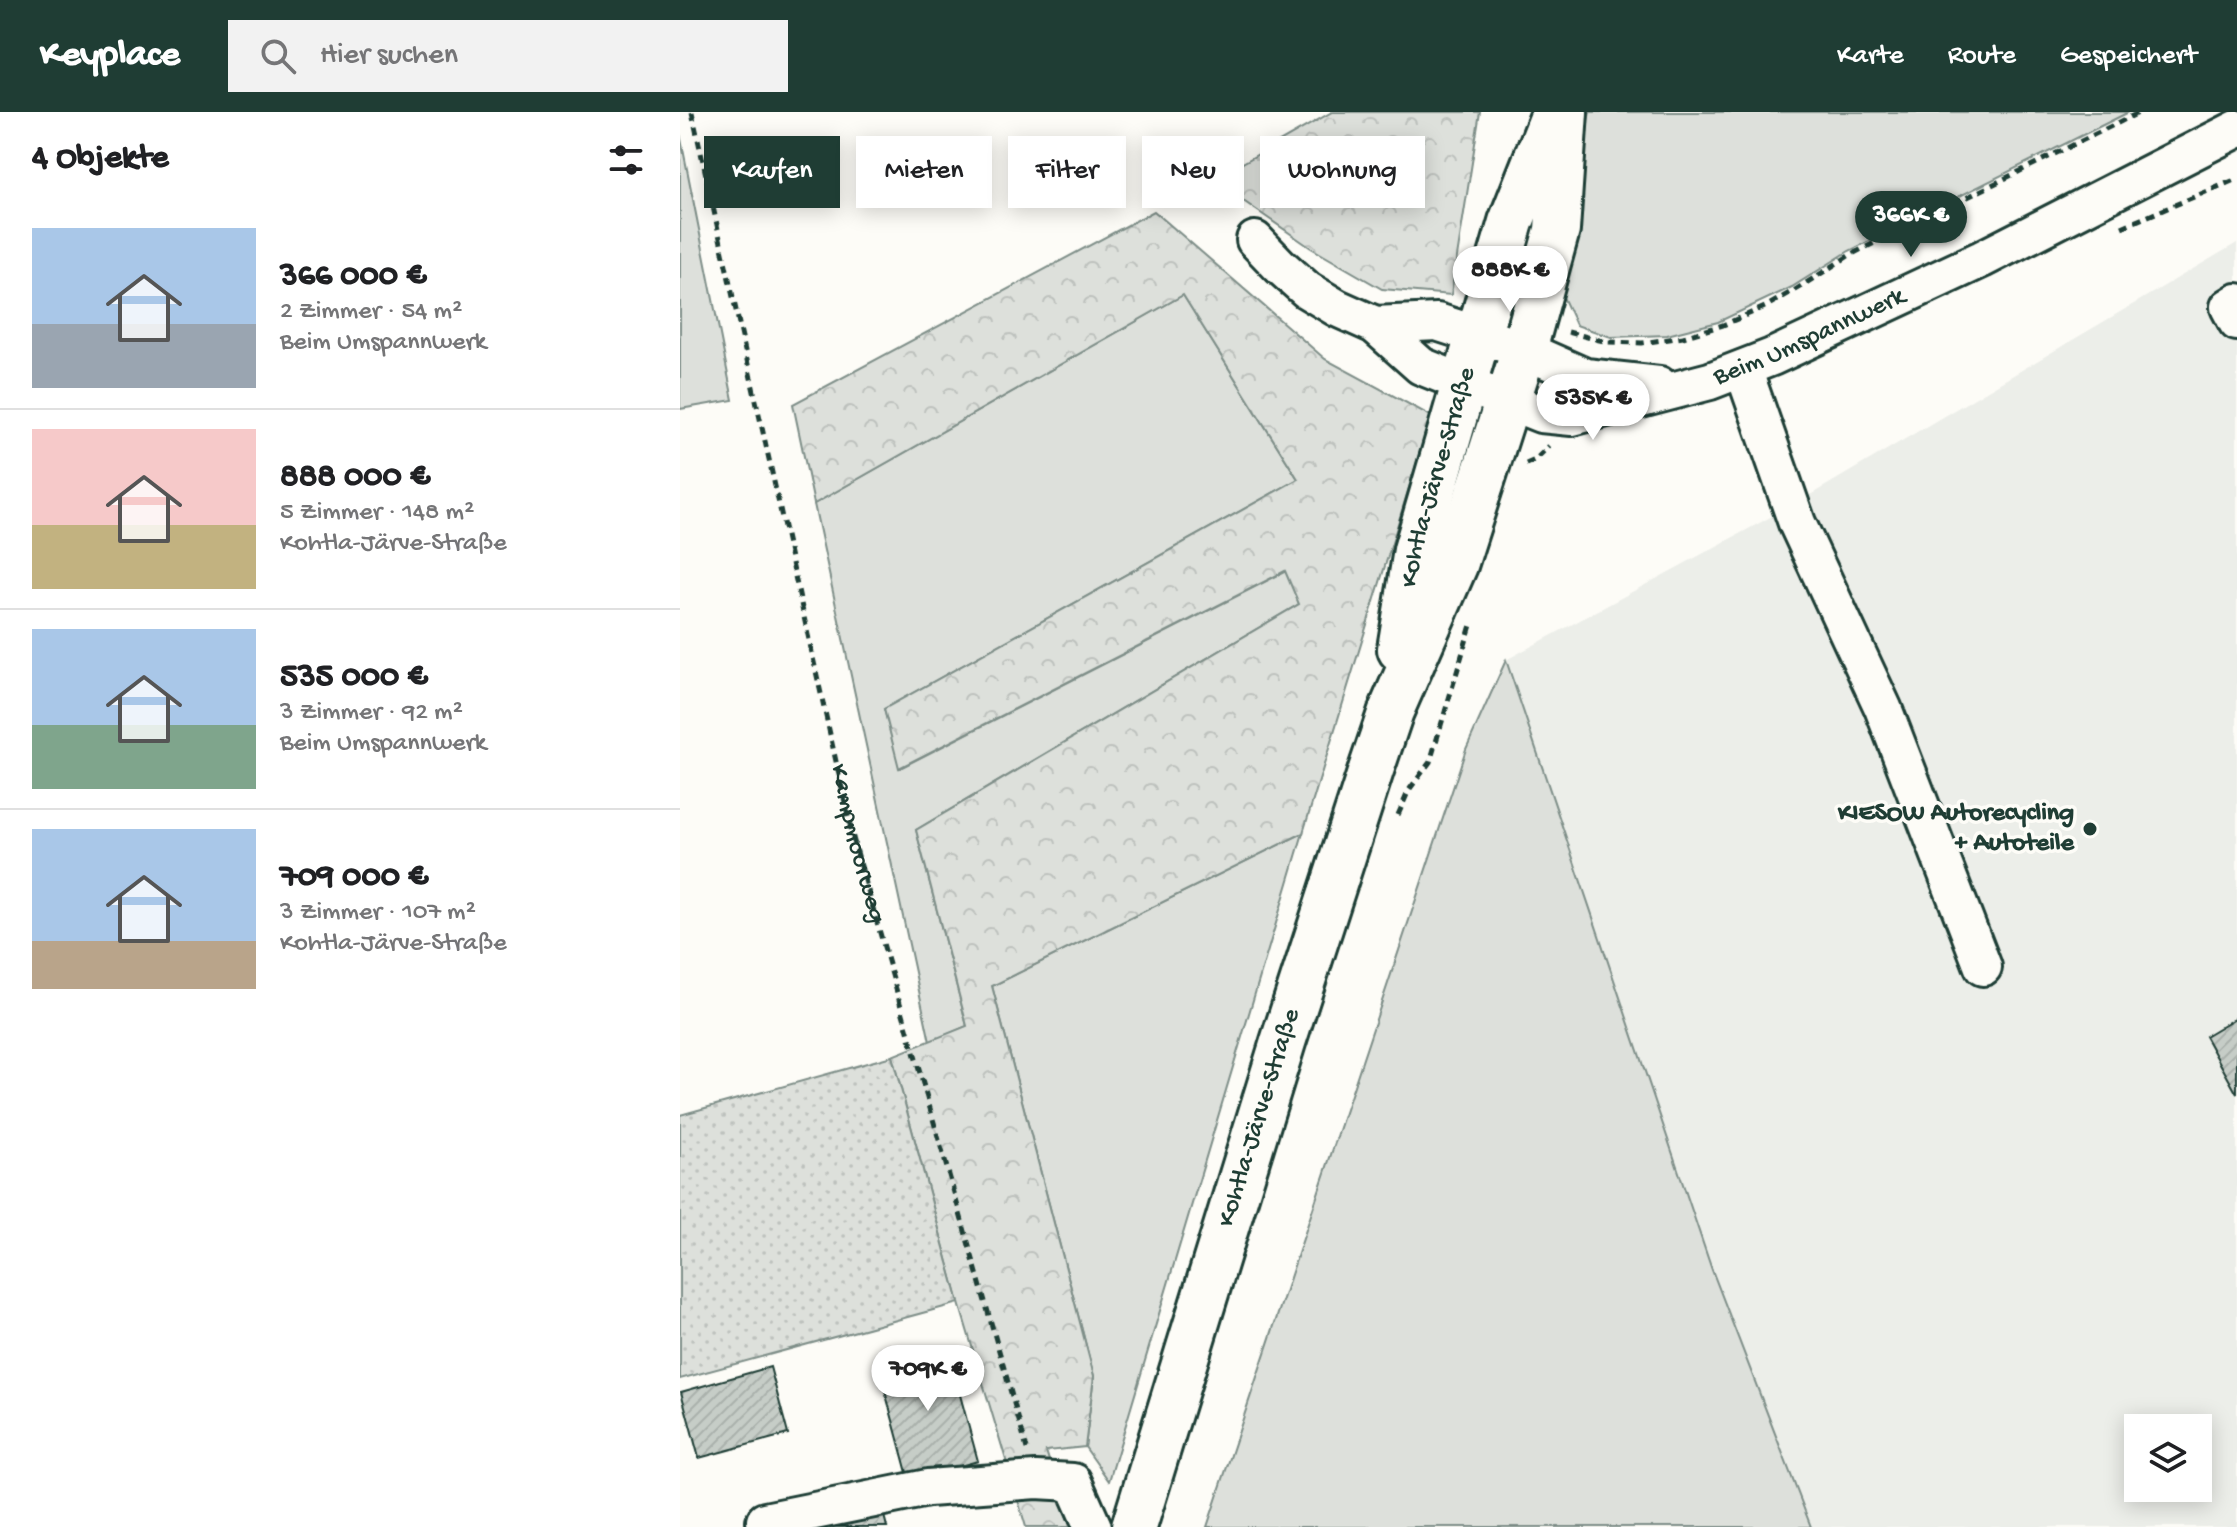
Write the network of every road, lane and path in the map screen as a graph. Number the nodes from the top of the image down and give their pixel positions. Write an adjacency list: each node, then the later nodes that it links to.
1 (692, 112): 21 (path, Kampmoorweg)
2 (1554, 112): 10 (main road, Kohtla-Järve-Straße)
3 (1565, 112): 11 (main road, Kohtla-Järve-Straße)
4 (2140, 112): 11 (path)
5 (2237, 129): 12 (street, Beim Umspannwerk)
6 (1255, 240): 9 (street, Beim Umspannwerk)
7 (2237, 302): 8 (street)
8 (2237, 322)
9 (1375, 325): 10 (street, Beim Umspannwerk); 13 (street, Beim Umspannwerk)
10 (1478, 335): 11 (street, Beim Umspannwerk); 13 (main road, Kohtla-Järve-Straße)
11 (1550, 349): 14 (street, Beim Umspannwerk); 15 (main road, Kohtla-Järve-Straße)
12 (1743, 369): 14 (street, Beim Umspannwerk); 20 (street)
13 (1464, 384): 15 (street, Beim Umspannwerk); 18 (main road, Kohtla-Järve-Straße)
14 (1681, 387): 15 (street, Beim Umspannwerk)
15 (1524, 407): 16 (path); 18 (main road, Kohtla-Järve-Straße)
16 (1518, 468)
17 (1474, 615): 19 (path)
18 (1391, 711): 24 (main road, Kohtla-Järve-Straße)
19 (1397, 817)
20 (1983, 967)
21 (1036, 1480): 22 (street); 23 (street)
22 (765, 1521)
23 (1093, 1527)
24 (1134, 1527)

